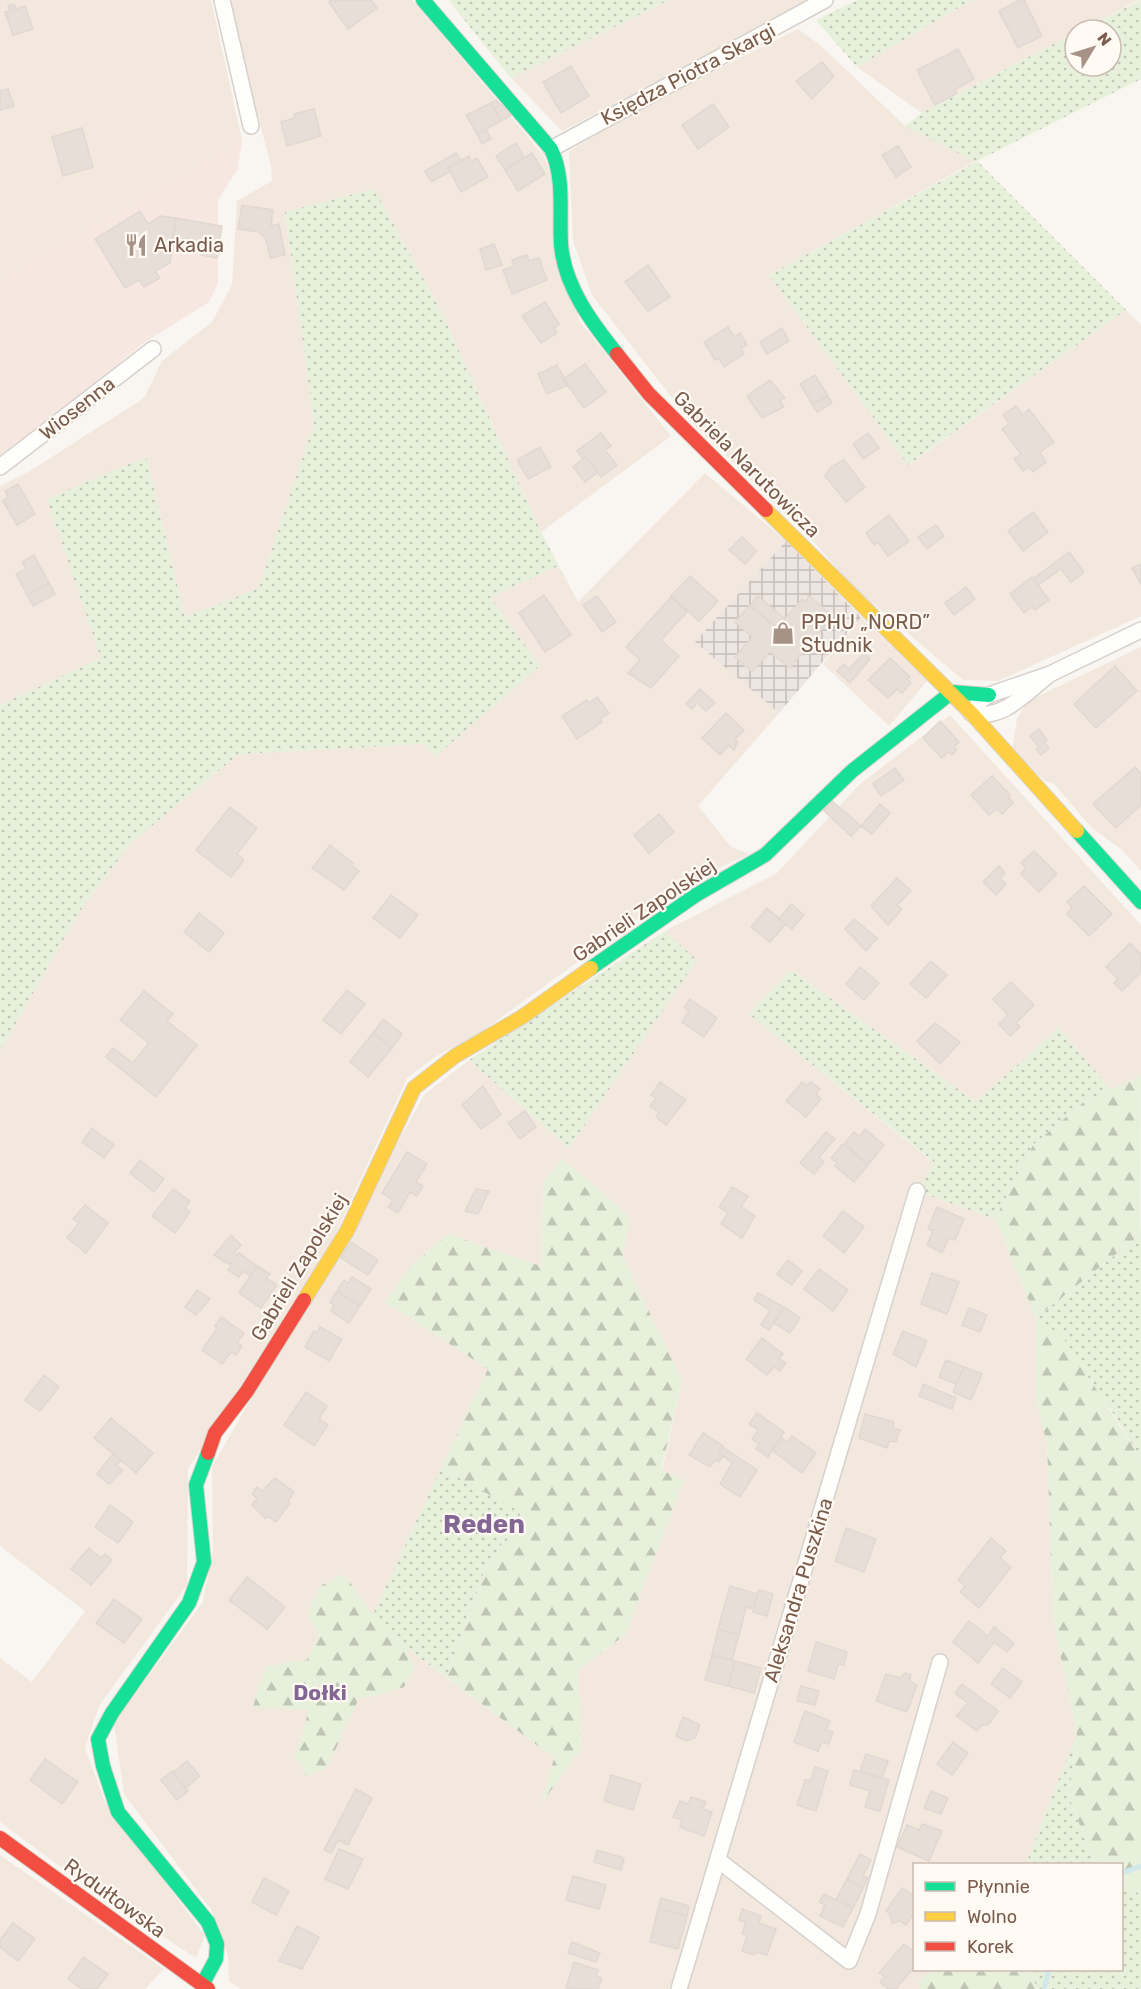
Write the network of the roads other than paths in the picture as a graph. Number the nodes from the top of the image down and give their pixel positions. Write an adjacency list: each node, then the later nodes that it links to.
1 (222, 0): 4 (street)
2 (423, 0): 5 (street, Gabriela Narutowicza)
3 (825, 0): 5 (street, Księdza Piotra Skargi)
4 (251, 126)
5 (551, 149): 10 (street, Gabriela Narutowicza)
6 (153, 349): 7 (street, Wiosenna)
7 (0, 467)
8 (1141, 630): 9 (street)
9 (1050, 674): 11 (street); 12 (street)
10 (952, 693): 11 (street); 13 (street, Gabriela Narutowicza); 20 (street, Gabrieli Zapolskiej)
11 (989, 696): 13 (street)
12 (1008, 708): 13 (street); 14 (street)
13 (971, 713): 14 (street, Gabriela Narutowicza)
14 (998, 743): 15 (street, Gabriela Narutowicza)
15 (1141, 902)
16 (917, 1191): 19 (street, Aleksandra Puszkina)
17 (940, 1662): 19 (street)
18 (0, 1838): 20 (street, Rydułtowska)
19 (718, 1860): 21 (street, Aleksandra Puszkina)
20 (205, 1987)
21 (679, 1989)

